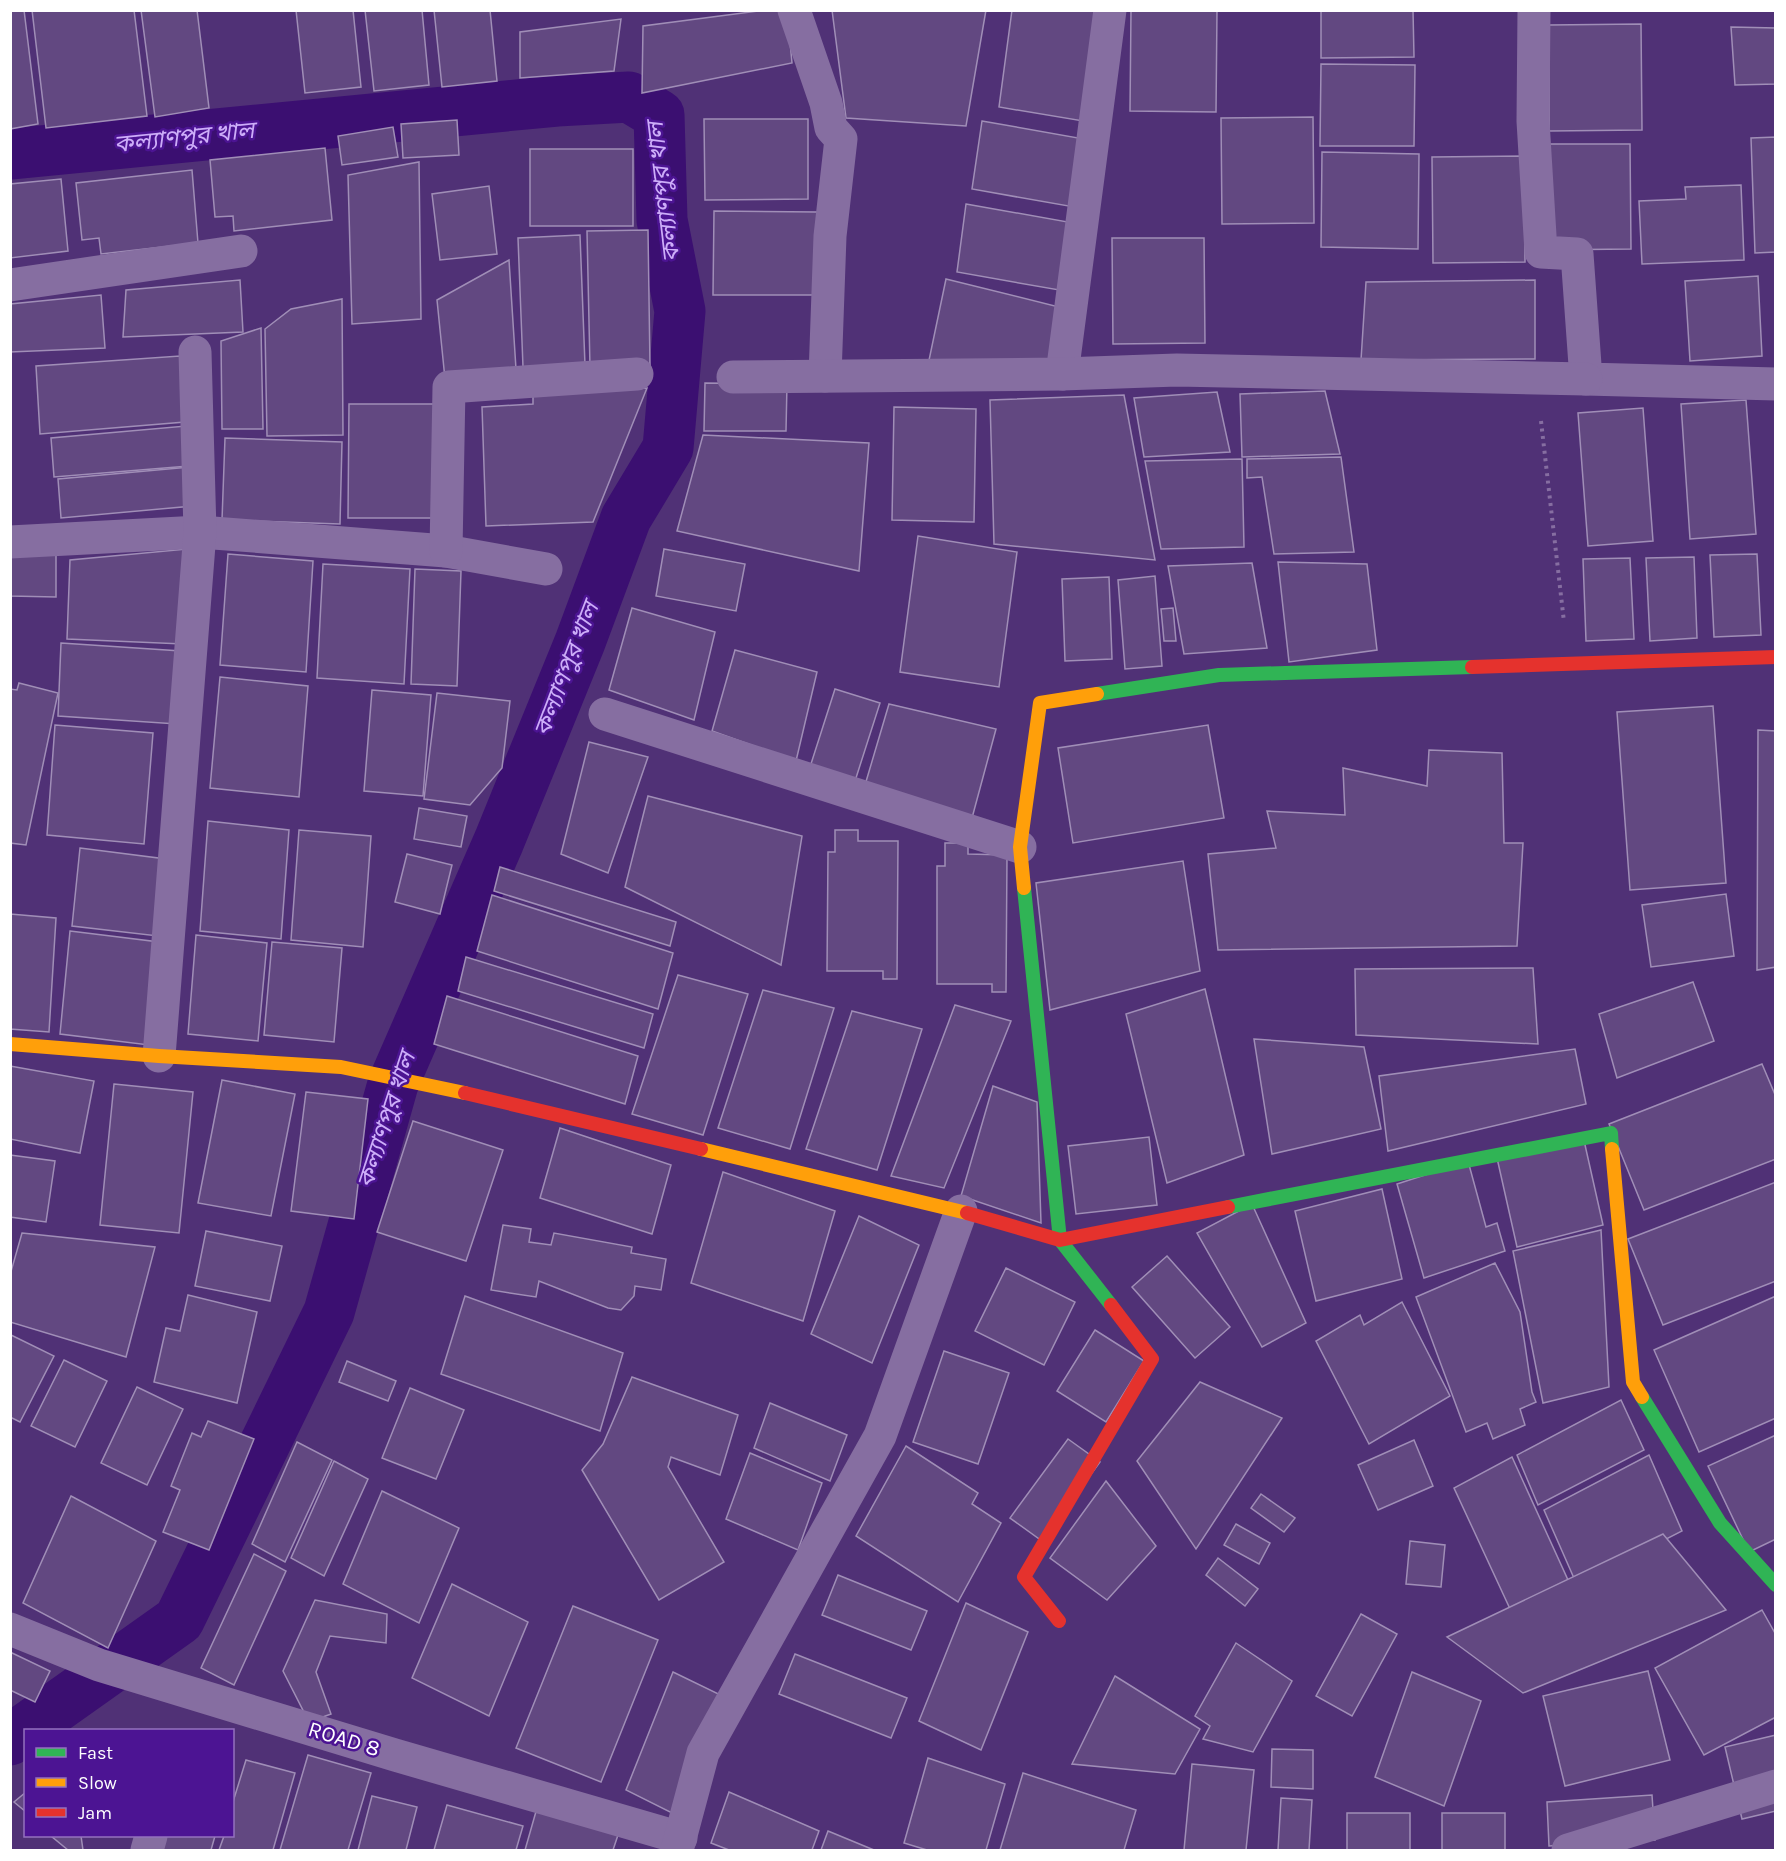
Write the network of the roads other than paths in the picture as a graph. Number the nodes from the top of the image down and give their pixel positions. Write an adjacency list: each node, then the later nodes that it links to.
1 (794, 10): 9 (street)
2 (1110, 10): 8 (street)
3 (1534, 10): 11 (street)
4 (241, 251): 5 (street)
5 (10, 285)
6 (195, 352): 13 (street)
7 (637, 374): 15 (street)
8 (1062, 374): 9 (street); 11 (street)
9 (825, 376): 10 (street)
10 (734, 377)
11 (1586, 379): 12 (street)
12 (1776, 384)
13 (200, 532): 14 (street); 15 (street); 21 (street)
14 (10, 542)
15 (446, 551): 16 (street)
16 (546, 569)
17 (1776, 657): 19 (street)
18 (604, 714): 19 (street)
19 (1020, 848): 23 (street)
20 (10, 1044): 21 (street)
21 (159, 1056): 22 (street)
22 (960, 1212): 23 (street); 28 (street)
23 (1060, 1240): 24 (street); 25 (street)
24 (1776, 1586)
25 (1059, 1621)
26 (10, 1629): 28 (street, ROAD 8)
27 (1776, 1786): 29 (street)
28 (679, 1844)
29 (1568, 1851)

